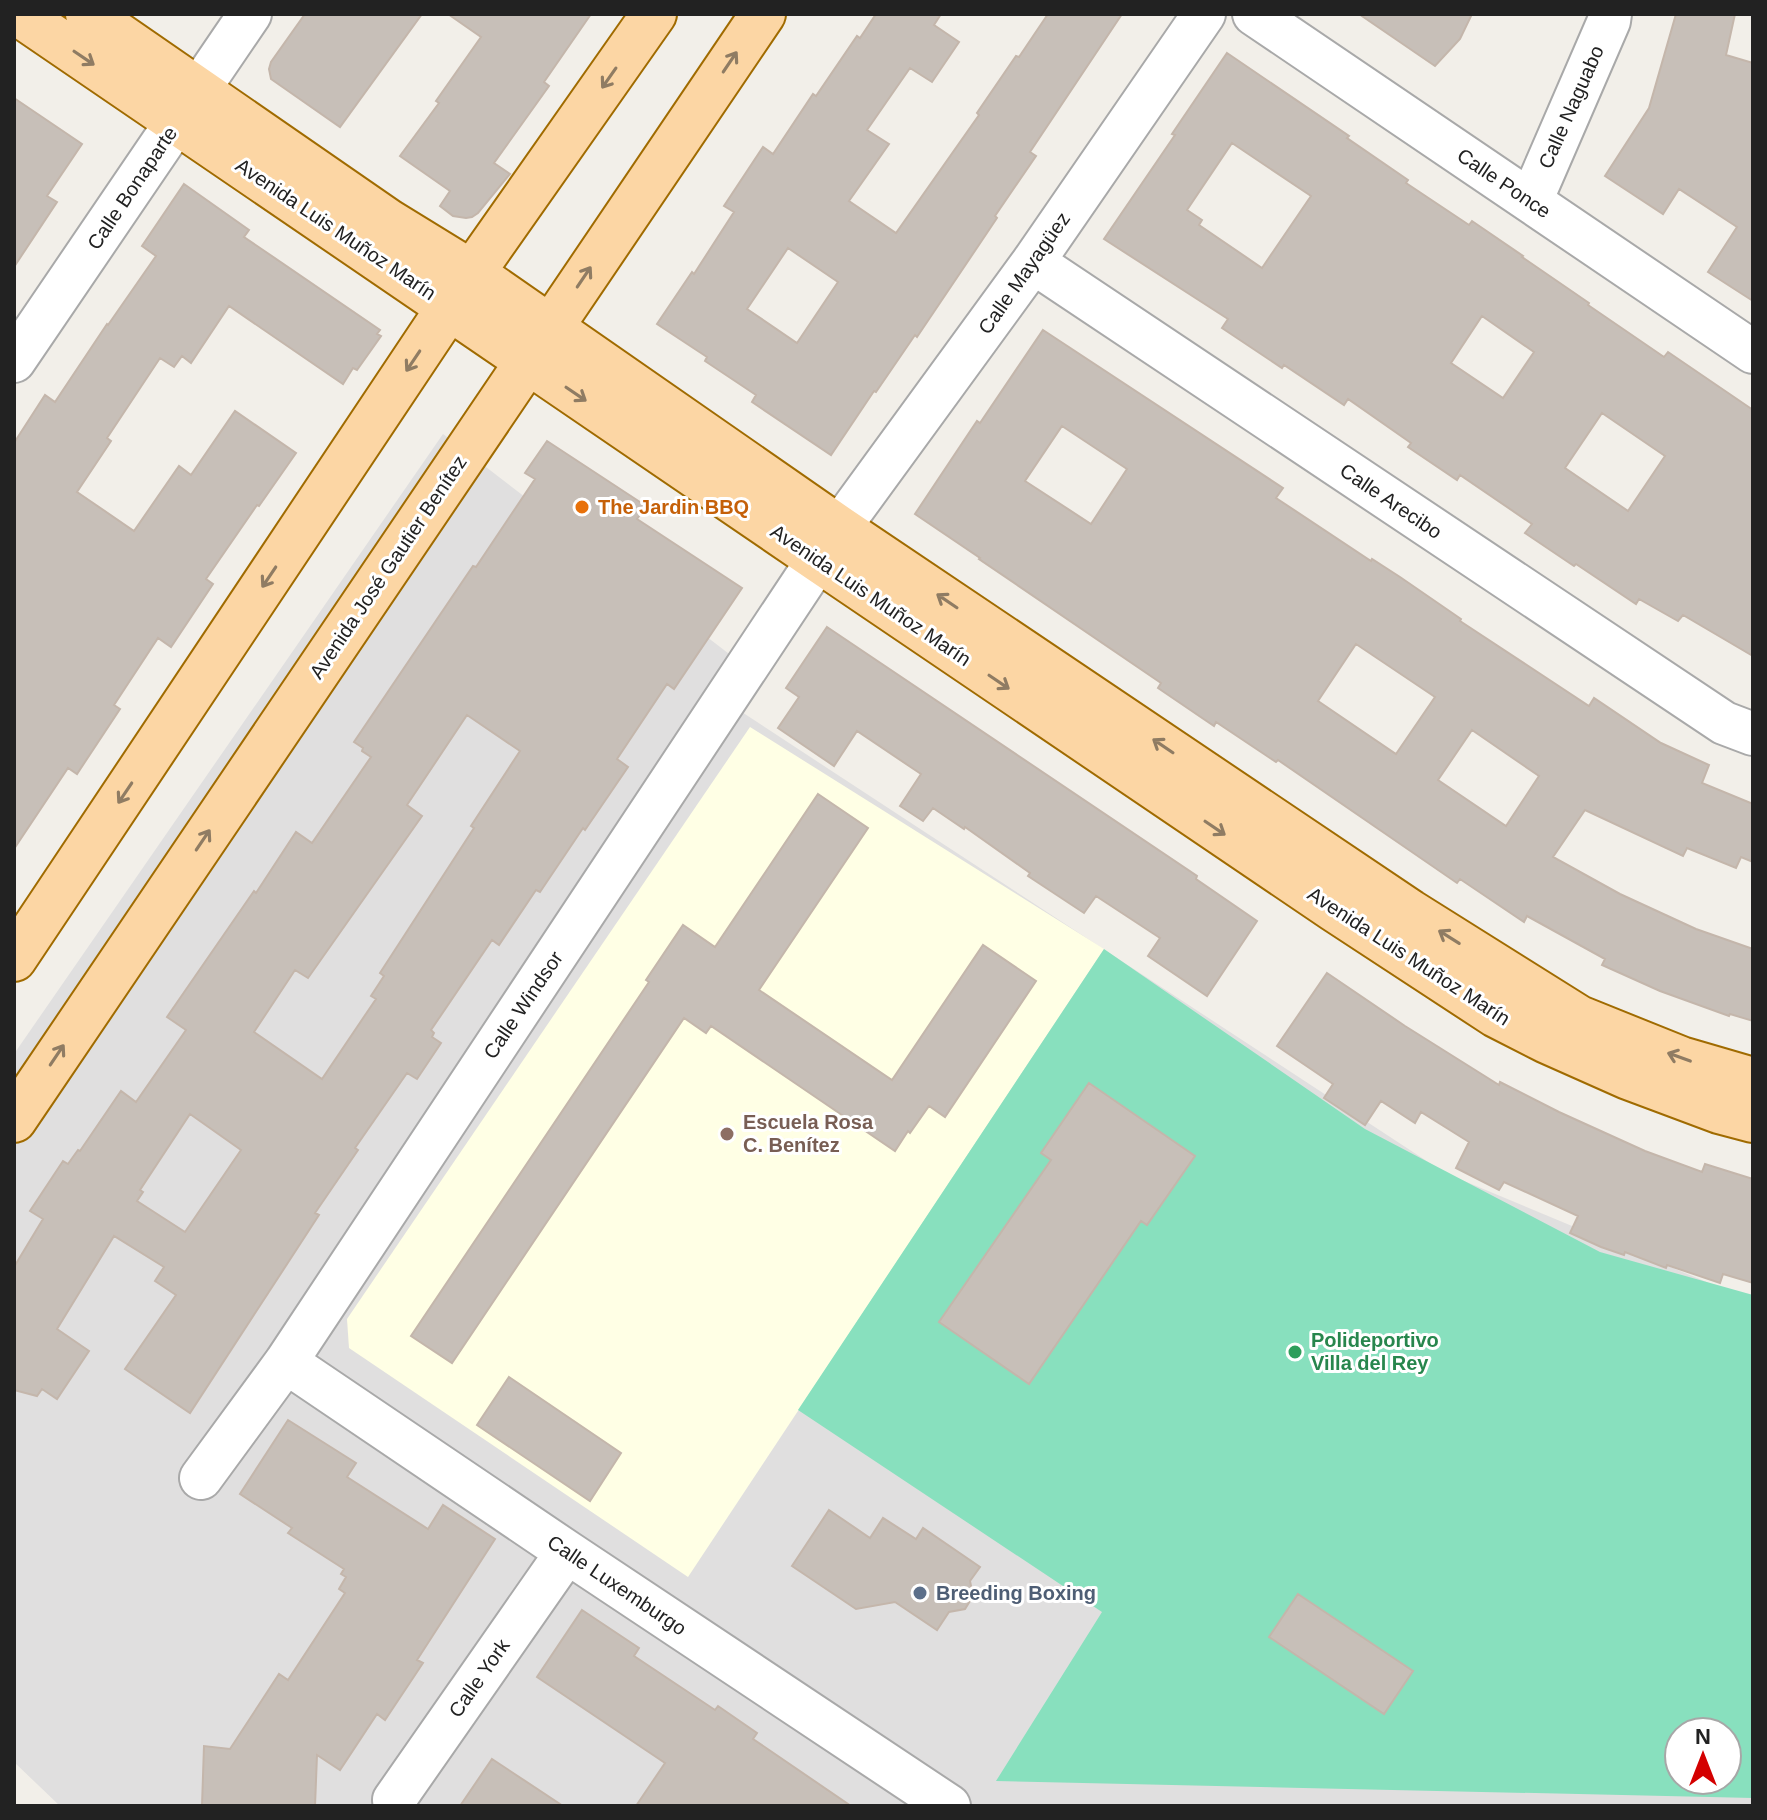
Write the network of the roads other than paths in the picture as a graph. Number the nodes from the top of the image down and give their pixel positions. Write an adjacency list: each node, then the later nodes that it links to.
1 (19, 14): 9 (main road, Avenida Luis Muñoz Marín, one-way to 9)
2 (88, 14): 9 (main road, Avenida Luis Muñoz Marín)
3 (250, 14): 9 (street, Calle Bonaparte)
4 (654, 14): 12 (main road, one-way to 12)
5 (763, 14): 13 (main road, Avenida José Gautier Benítez, one-way to 5)
6 (1204, 14): 11 (street, Calle Mayagüez)
7 (1254, 14): 10 (street, Calle Ponce)
8 (1610, 14): 10 (street, Calle Naguabo)
9 (188, 105): 12 (main road, Avenida Luis Muñoz Marín); 15 (street, Calle Bonaparte)
10 (1531, 201): 14 (street, Calle Ponce)
11 (1033, 262): 16 (street, Calle Mayagüez); 17 (street, Calle Arecibo)
12 (460, 290): 13 (main road, Avenida Luis Muñoz Marín); 18 (main road, one-way to 18)
13 (538, 344): 16 (main road, Avenida Luis Muñoz Marín); 20 (main road, Avenida José Gautier Benítez, one-way to 13)
14 (1753, 352)
15 (14, 361)
16 (829, 544): 19 (main road, Avenida Luis Muñoz Marín, one-way to 16); 21 (main road, Avenida Luis Muñoz Marín, one-way to 21); 22 (street, Calle Windsor)
17 (1753, 734)
18 (14, 959)
19 (1753, 1080)
20 (14, 1120)
21 (1753, 1120)
22 (286, 1362): 23 (street, Calle Windsor); 24 (street, Calle Luxemburgo)
23 (201, 1478)
24 (567, 1552): 25 (street, Calle York); 26 (street, Calle Luxemburgo)
25 (395, 1806)
26 (949, 1806)

